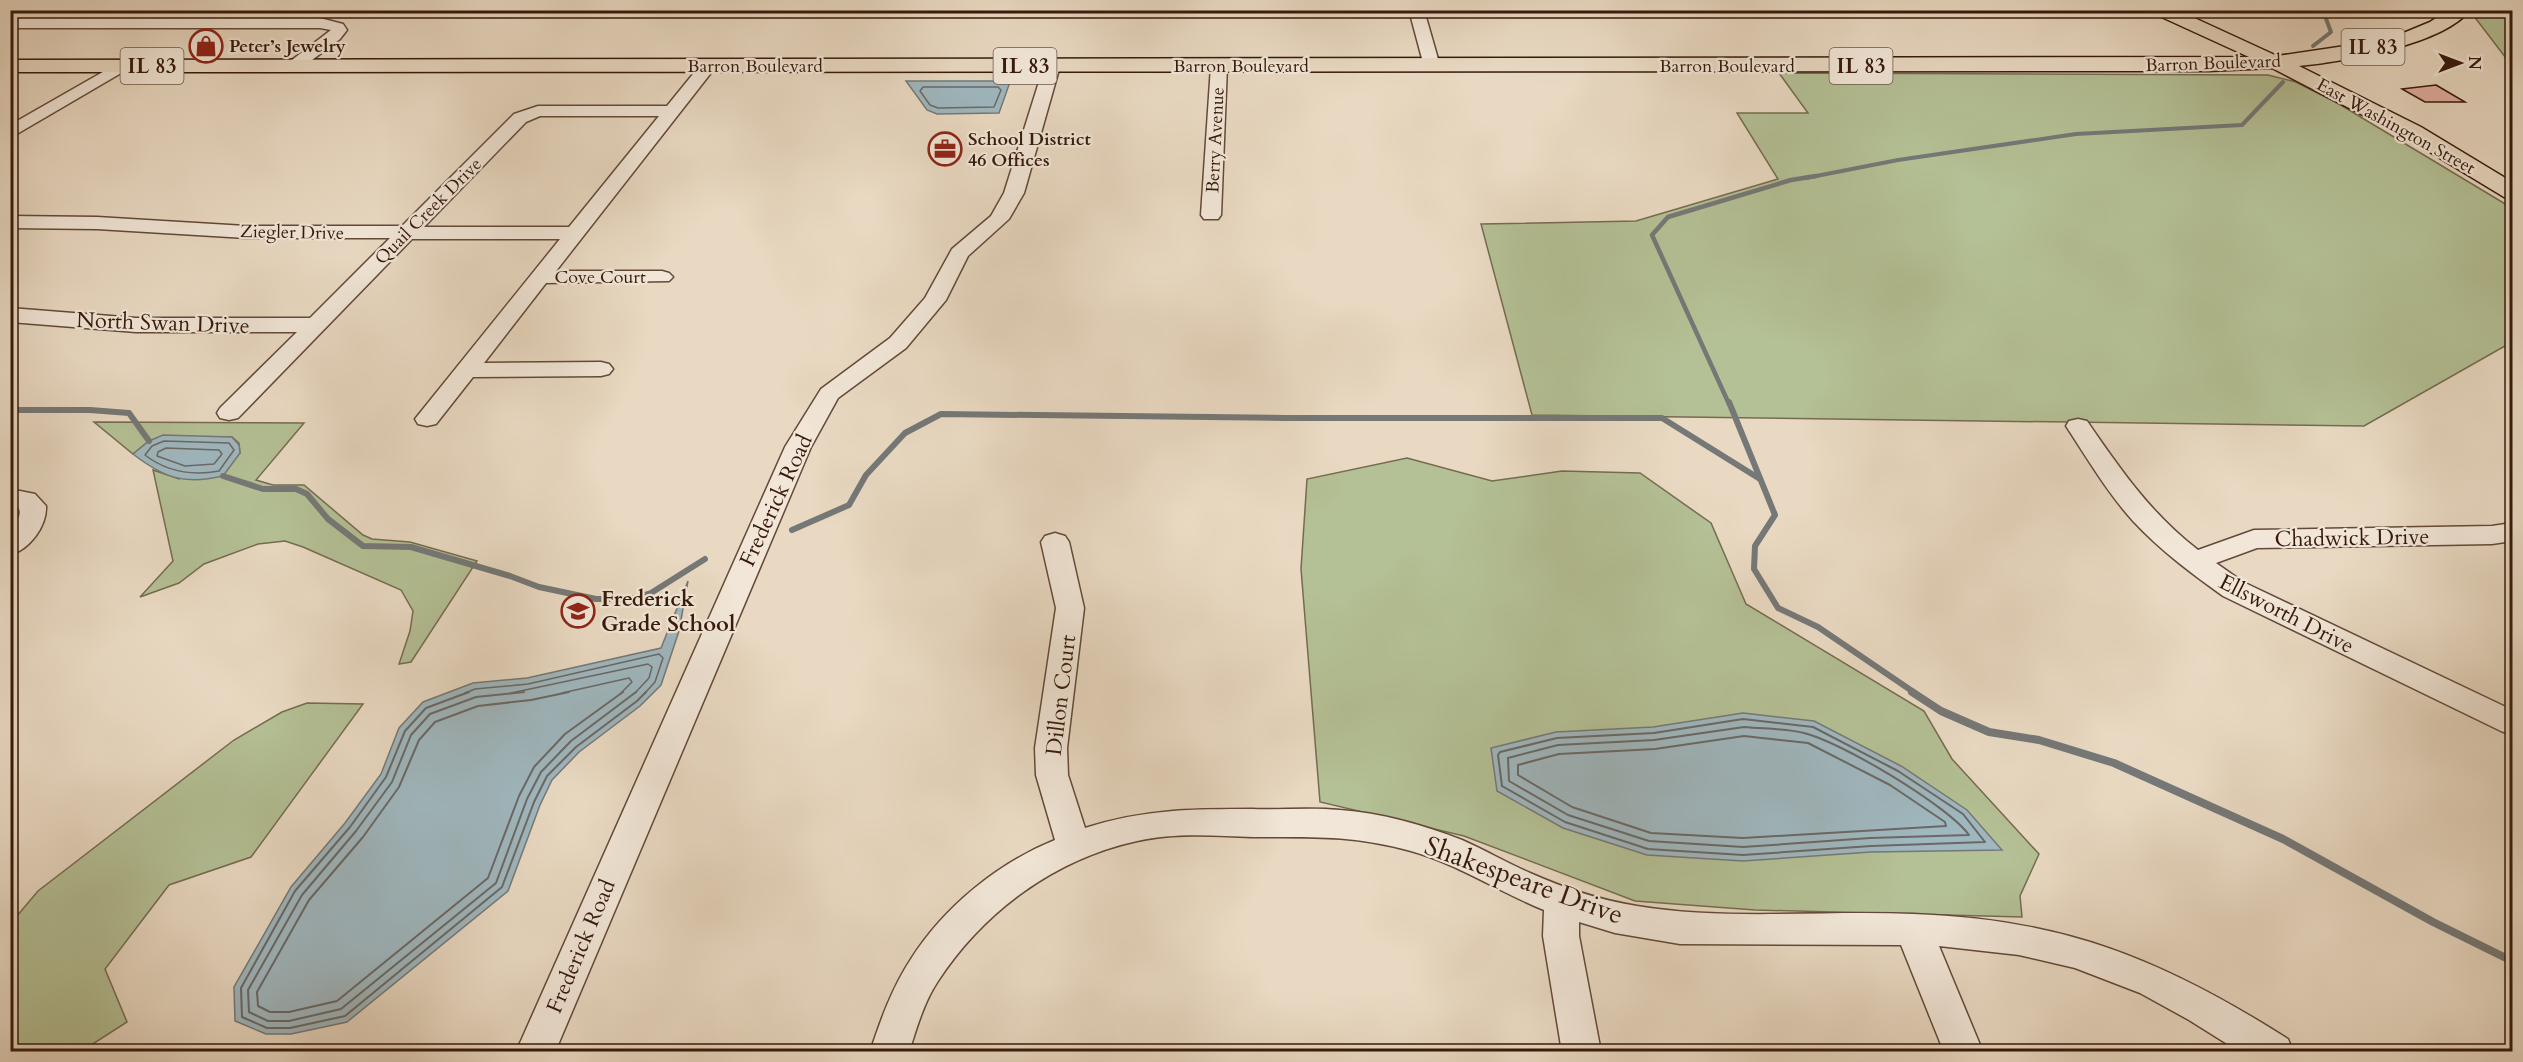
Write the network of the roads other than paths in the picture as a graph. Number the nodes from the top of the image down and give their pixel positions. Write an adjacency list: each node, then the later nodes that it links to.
1 (1416, 10): 12 (street)
2 (2161, 10): 5 (main road, East Washington Street)
3 (2461, 10): 5 (main road, Barron Boulevard / IL 83)
4 (10, 23): 8 (street)
5 (2277, 62): 12 (main road, Barron Boulevard / IL 83); 15 (main road, East Washington Street)
6 (10, 66): 7 (main road, Barron Boulevard / IL 83)
7 (122, 66): 8 (main road, Barron Boulevard / IL 83); 14 (street)
8 (294, 66): 9 (main road, Barron Boulevard / IL 83)
9 (708, 66): 10 (main road, Barron Boulevard / IL 83); 13 (street)
10 (1052, 66): 11 (main road, Barron Boulevard / IL 83); 38 (street, Frederick Road)
11 (1219, 66): 12 (main road, Barron Boulevard / IL 83); 16 (street, Berry Avenue)
12 (1432, 66)
13 (670, 111): 18 (street, Quail Creek Drive); 19 (street)
14 (10, 133)
15 (2512, 192)
16 (1211, 215)
17 (10, 222): 18 (street, Ziegler Drive)
18 (406, 233): 19 (street, Ziegler Drive); 23 (street, Quail Creek Drive)
19 (574, 233): 20 (street)
20 (539, 277): 21 (street, Cove Court); 24 (street)
21 (662, 277)
22 (10, 315): 23 (street, North Swan Drive)
23 (315, 324): 26 (street, Quail Creek Drive)
24 (466, 369): 25 (street); 27 (street)
25 (601, 369)
26 (229, 413)
27 (428, 419)
28 (2078, 426): 33 (street, Ellsworth Drive)
29 (10, 497): 32 (street)
30 (2512, 532): 33 (street, Chadwick Drive)
31 (1055, 542): 35 (street, Dillon Court)
32 (10, 546)
33 (2194, 561): 34 (street, Ellsworth Drive)
34 (2512, 723)
35 (1074, 847): 36 (street, Shakespeare Drive); 39 (street, Shakespeare Drive)
36 (1562, 900): 37 (street, Shakespeare Drive); 40 (street)
37 (1913, 929): 41 (street); 42 (street, Shakespeare Drive)
38 (535, 1052)
39 (889, 1052)
40 (1582, 1052)
41 (1964, 1052)
42 (2274, 1052)

